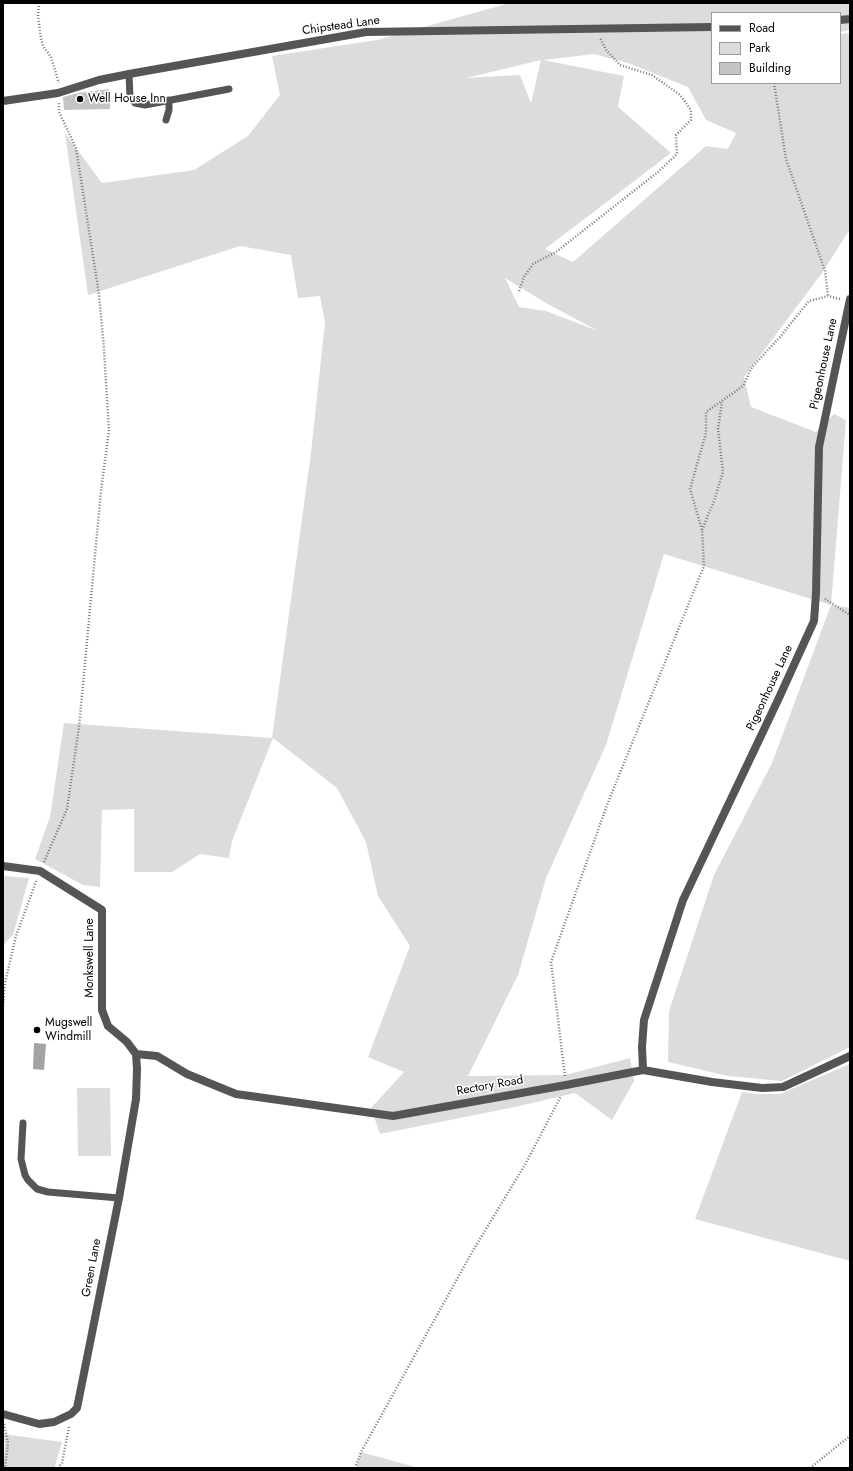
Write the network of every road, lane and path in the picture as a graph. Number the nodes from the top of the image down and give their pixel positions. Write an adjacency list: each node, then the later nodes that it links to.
1 (39, 3): 7 (path)
2 (711, 27): 3 (street, Chipstead Lane)
3 (594, 28): 4 (street, Chipstead Lane); 11 (path)
4 (130, 74): 7 (street, Chipstead Lane); 8 (lane)
5 (774, 84): 12 (path)
6 (229, 89): 8 (lane)
7 (58, 93): 9 (street, Chipstead Lane); 19 (path)
8 (169, 100): 10 (lane)
9 (3, 101)
10 (166, 120)
11 (519, 291)
12 (828, 296): 13 (path); 14 (path)
13 (850, 300): 16 (street, Pigeonhouse Lane)
14 (722, 401): 15 (path); 15 (path)
15 (702, 530): 24 (path)
16 (816, 593): 17 (path); 23 (street, Pigeonhouse Lane)
17 (850, 615)
18 (3, 866): 19 (street, Monkswell Lane)
19 (40, 871): 20 (path); 21 (street, Monkswell Lane)
20 (3, 1006)
21 (136, 1054): 24 (street, Rectory Road); 26 (street, Green Lane)
22 (850, 1056): 23 (street, Rectory Road)
23 (643, 1070): 24 (street, Rectory Road)
24 (566, 1085): 33 (path)
25 (22, 1123): 26 (lane)
26 (119, 1198): 28 (street, Green Lane)
27 (3, 1414): 28 (street)
28 (71, 1414): 32 (path)
29 (3, 1418): 31 (path)
30 (850, 1436): 34 (path)
31 (5, 1468)
32 (58, 1468)
33 (356, 1468)
34 (810, 1468)

